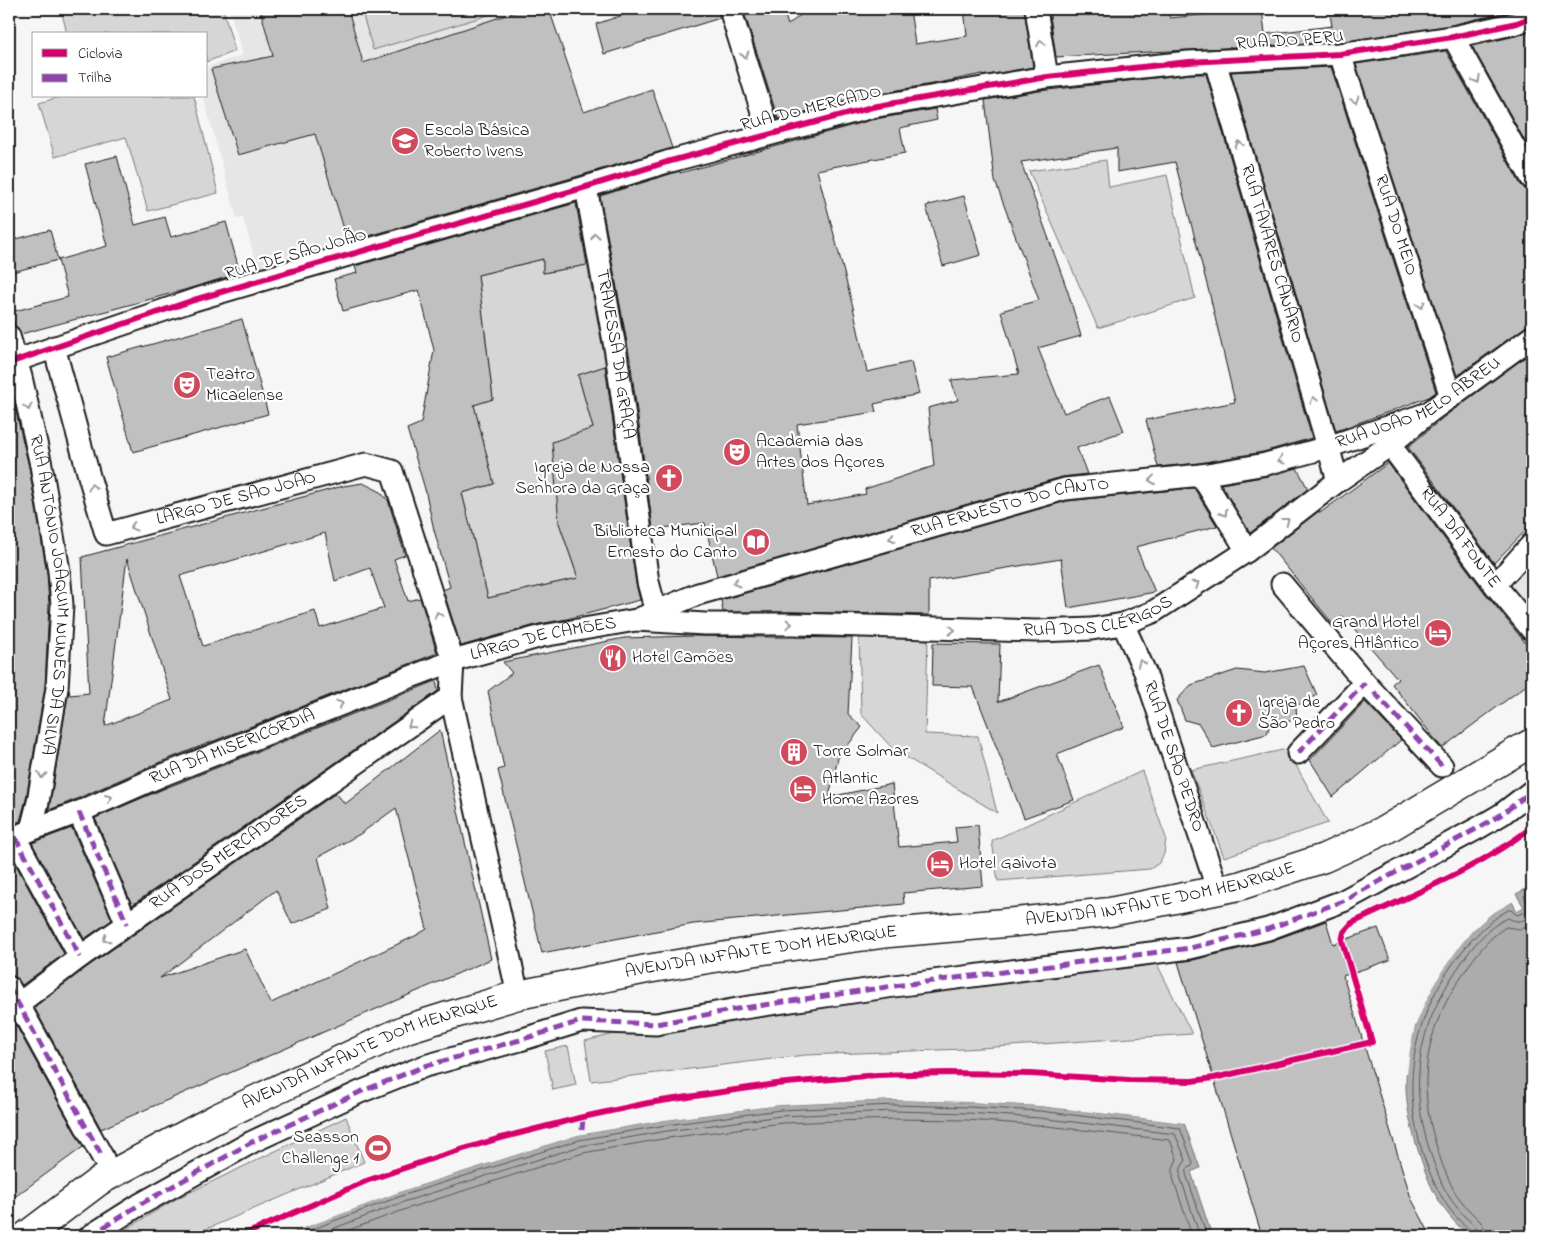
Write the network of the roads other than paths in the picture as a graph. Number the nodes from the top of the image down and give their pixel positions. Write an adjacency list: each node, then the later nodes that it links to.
1 (730, 9): 8 (street, one-way to 8)
2 (1036, 9): 7 (street, one-way to 2)
3 (1532, 17): 4 (street, RUA DO PERU)
4 (1453, 37): 5 (street, RUA DO PERU); 9 (street, one-way to 9)
5 (1340, 54): 6 (street, RUA DO PERU); 15 (street, RUA DO MEIO, one-way to 15)
6 (1215, 61): 7 (street, RUA DO PERU); 18 (street, RUA TAVARES CANÁRIO, one-way to 6)
7 (1047, 77): 8 (street, RUA DO MERCADO)
8 (769, 134): 10 (street, RUA DO MERCADO)
9 (1532, 179)
10 (586, 187): 13 (street, RUA DE SÃO JOÃO); 26 (street, TRAVESSA DA GRAÇA, one-way to 10)
11 (9, 336): 14 (street, RUA ANTÓNIO JOAQUIM NUNES DA SILVA)
12 (1532, 337): 15 (street, RUA JOÃO MELO ABREU)
13 (54, 348): 14 (street, RUA DE SÃO JOÃO); 31 (street, LARGO DE SÃO JOÃO, one-way to 13)
14 (13, 361): 39 (street, RUA ANTÓNIO JOAQUIM NUNES DA SILVA, one-way to 39)
15 (1450, 397): 16 (street, RUA JOÃO MELO ABREU)
16 (1428, 413): 17 (street, RUA DOS CLÉRIGOS); 18 (street, RUA JOÃO MELO ABREU)
17 (1390, 445): 20 (street, RUA DOS CLÉRIGOS); 24 (street, RUA DA FONTE)
18 (1328, 447): 19 (street, RUA ERNESTO DO CANTO, one-way to 19); 20 (street, RUA TAVARES CANÁRIO)
19 (1200, 475): 22 (street, one-way to 22); 25 (street, RUA ERNESTO DO CANTO, one-way to 25)
20 (1338, 481): 22 (street, RUA DOS CLÉRIGOS, one-way to 20)
21 (1532, 544): 24 (street)
22 (1247, 551): 29 (street, RUA DOS CLÉRIGOS, one-way to 22)
23 (1282, 584): 32 (street)
24 (1495, 584): 30 (street, RUA DA FONTE)
25 (698, 594): 26 (street, LARGO DE CAMÕES); 28 (street)
26 (656, 612): 27 (street, LARGO DE CAMÕES)
27 (636, 620): 28 (street, LARGO DE CAMÕES); 31 (street, LARGO DE CAMÕES)
28 (705, 624): 29 (street, RUA DOS CLÉRIGOS, one-way to 29)
29 (1123, 624): 40 (street, RUA DE SÃO PEDRO, one-way to 29)
30 (1532, 630)
31 (452, 661): 33 (street); 38 (street, RUA DA MISERICÓRDIA, one-way to 31)
32 (1370, 688): 35 (street); 36 (street)
33 (451, 697): 41 (street, RUA DOS MERCADORES, one-way to 41); 43 (street)
34 (1528, 743): 40 (main road, AVENIDA INFANTE DOM HENRIQUE)
35 (1298, 753)
36 (1442, 766)
37 (1532, 791): 47 (street, AVENIDA INFANTE DOM HENRIQUE)
38 (79, 812): 39 (street, RUA DA MISERICÓRDIA); 41 (street)
39 (18, 836): 42 (street)
40 (1218, 892): 43 (main road, AVENIDA INFANTE DOM HENRIQUE)
41 (127, 924): 42 (street, RUA DOS MERCADORES, one-way to 42)
42 (80, 957): 44 (street, RUA DOS MERCADORES)
43 (518, 995): 46 (main road, AVENIDA INFANTE DOM HENRIQUE)
44 (12, 1001): 45 (street)
45 (103, 1158)
46 (26, 1236)
47 (90, 1236)

